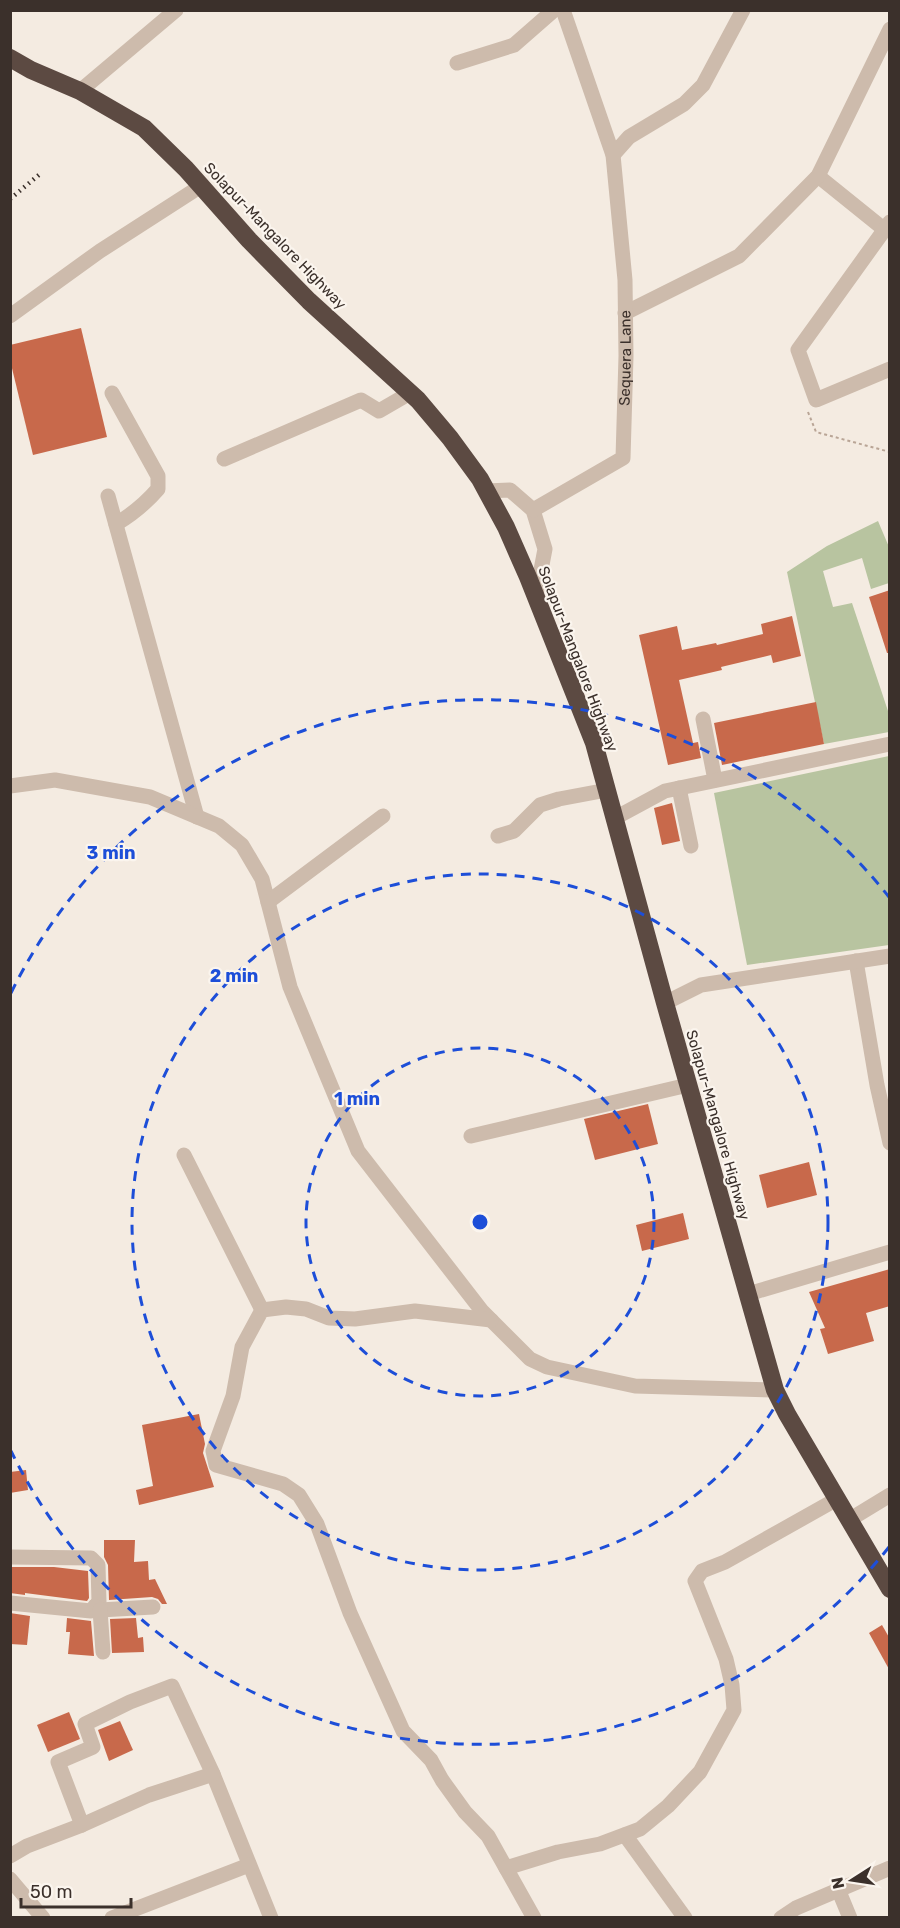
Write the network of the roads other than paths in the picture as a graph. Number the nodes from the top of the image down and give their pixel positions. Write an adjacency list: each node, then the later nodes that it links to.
1 (176, 10): 8 (street)
2 (554, 10): 7 (street)
3 (563, 10): 9 (street, Sequera Lane)
4 (743, 10): 9 (street)
5 (890, 29): 10 (street)
6 (10, 58): 8 (highway, Solapur-Mangalore Highway)
7 (457, 63)
8 (80, 91): 11 (highway, Solapur-Mangalore Highway)
9 (613, 155): 13 (street, Sequera Lane)
10 (818, 176): 12 (street); 13 (street)
11 (201, 186): 14 (street); 17 (highway, Solapur-Mangalore Highway)
12 (887, 226): 15 (street)
13 (625, 313): 21 (street, Sequera Lane)
14 (10, 316)
15 (890, 369)
16 (112, 393): 22 (street)
17 (410, 393): 18 (street); 19 (highway, Solapur-Mangalore Highway)
18 (224, 459)
19 (486, 491): 21 (street); 23 (highway, Solapur-Mangalore Highway)
20 (108, 496): 22 (street)
21 (533, 510): 23 (street)
22 (116, 524): 30 (street)
23 (536, 596): 29 (highway, Solapur-Mangalore Highway)
24 (703, 719): 26 (street)
25 (890, 744): 26 (street)
26 (716, 780): 28 (street)
27 (10, 786): 30 (street)
28 (679, 788): 32 (street); 34 (street)
29 (607, 790): 32 (highway, Solapur-Mangalore Highway); 33 (street)
30 (197, 816): 35 (street)
31 (383, 816): 35 (street)
32 (615, 818): 38 (highway, Solapur-Mangalore Highway)
33 (498, 836)
34 (692, 846)
35 (268, 902): 46 (street)
36 (890, 956): 37 (street)
37 (856, 961): 38 (street); 41 (street)
38 (665, 1003): 39 (highway, Solapur-Mangalore Highway)
39 (688, 1085): 40 (street); 44 (highway, Solapur-Mangalore Highway)
40 (471, 1136)
41 (890, 1143)
42 (184, 1155): 45 (street)
43 (890, 1252): 44 (street)
44 (748, 1294): 47 (highway, Solapur-Mangalore Highway)
45 (262, 1310): 46 (street); 62 (street)
46 (491, 1320): 47 (street)
47 (775, 1390): 49 (highway, Solapur-Mangalore Highway)
48 (890, 1495): 50 (street)
49 (837, 1499): 50 (highway, Solapur-Mangalore Highway); 59 (street)
50 (849, 1520): 52 (highway, Solapur-Mangalore Highway)
51 (10, 1557): 55 (street)
52 (890, 1589)
53 (10, 1603): 55 (street)
54 (153, 1607): 55 (street)
55 (98, 1608): 56 (street)
56 (103, 1652)
57 (213, 1774): 58 (street); 58 (street); 61 (street)
58 (82, 1825): 60 (street)
59 (625, 1835): 62 (street); 70 (street)
60 (10, 1856)
61 (249, 1865): 67 (street); 68 (street)
62 (506, 1868): 69 (street)
63 (890, 1868): 65 (street)
64 (10, 1879): 66 (street)
65 (838, 1889): 71 (street); 72 (street)
66 (43, 1917)
67 (112, 1917)
68 (272, 1917)
69 (534, 1917)
70 (685, 1917)
71 (781, 1917)
72 (850, 1917)

